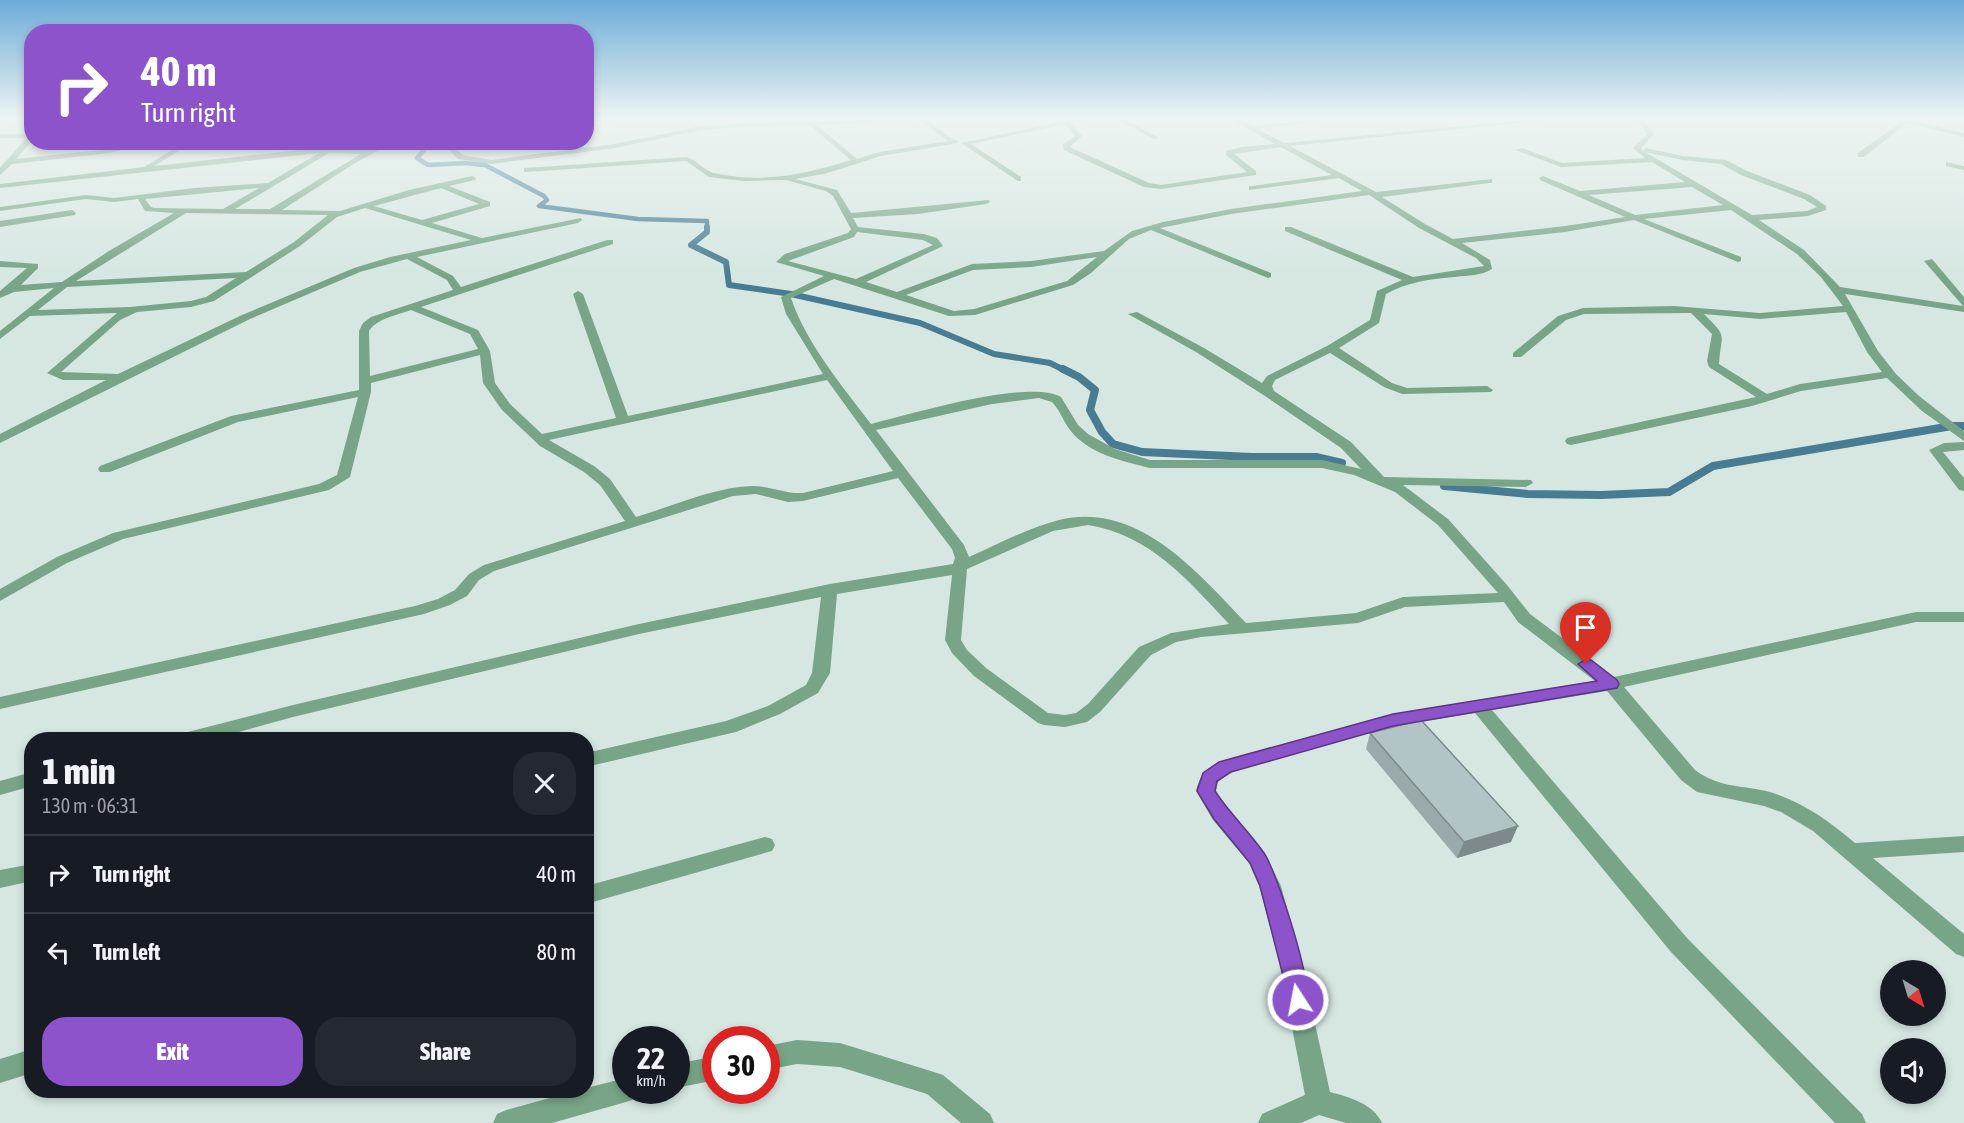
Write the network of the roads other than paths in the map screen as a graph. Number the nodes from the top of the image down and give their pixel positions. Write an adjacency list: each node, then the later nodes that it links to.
1 (135, 171): 21 (street)
2 (293, 171): 19 (street)
3 (338, 171): 32 (street)
4 (702, 171): 14 (street)
5 (823, 171): 14 (street)
6 (1007, 171): 16 (street)
7 (1119, 171): 8 (street)
8 (1252, 171)
9 (1332, 171): 12 (street)
10 (1672, 171): 18 (street)
11 (1741, 171): 37 (street)
12 (1340, 176): 22 (street); 24 (street)
13 (472, 178): 20 (street)
14 (788, 178): 35 (street)
15 (1543, 178): 23 (street)
16 (1018, 179)
17 (1489, 181): 24 (street)
18 (1695, 184): 23 (street); 28 (street)
19 (269, 185): 25 (street); 31 (street)
20 (441, 185): 27 (street); 39 (street)
21 (0, 186)
22 (1252, 188)
23 (1579, 193): 36 (street)
24 (1372, 194): 41 (street); 46 (street)
25 (140, 197): 29 (street); 30 (street)
26 (986, 202): 35 (street)
27 (364, 206): 34 (street); 39 (street)
28 (1732, 207): 36 (street); 37 (street)
29 (0, 209)
30 (185, 210): 31 (street); 57 (street)
31 (225, 211): 32 (street)
32 (272, 212): 34 (street)
33 (72, 213): 40 (street)
34 (340, 213): 52 (street)
35 (846, 216): 43 (street)
36 (1635, 218): 46 (street); 49 (street)
37 (1750, 218): 59 (street)
38 (578, 220): 44 (street)
39 (424, 222): 44 (street)
40 (0, 224)
41 (1151, 227): 47 (street); 53 (street)
42 (1288, 229): 55 (street)
43 (855, 230): 54 (street); 56 (street)
44 (484, 241): 48 (street)
45 (610, 242): 60 (street)
46 (1450, 242): 55 (street)
47 (1108, 253): 63 (street); 63 (street)
48 (410, 257): 60 (street); 77 (street)
49 (1738, 259)
50 (1929, 261): 64 (street)
51 (0, 264): 58 (street)
52 (249, 275): 57 (street); 66 (street)
53 (1268, 275)
54 (834, 276): 56 (street); 78 (street)
55 (1413, 281): 73 (street)
56 (857, 282): 63 (street)
57 (66, 284): 58 (street); 70 (street)
58 (11, 290): 62 (street)
59 (1838, 290): 67 (street); 68 (street)
60 (459, 291): 65 (street)
61 (578, 294): 83 (street)
62 (0, 295)
63 (895, 296)
64 (1964, 303)
65 (412, 307): 74 (street); 79 (street)
66 (135, 309): 70 (street); 77 (street)
67 (1848, 309): 69 (street); 76 (street)
68 (1964, 309)
69 (1693, 310): 75 (street); 82 (street)
70 (27, 313): 72 (street)
71 (1133, 314): 81 (street)
72 (0, 336)
73 (1331, 348): 80 (street); 81 (street)
74 (484, 351): 79 (street); 86 (street)
75 (1517, 356)
76 (1890, 374): 82 (street); 85 (street)
77 (121, 376): 87 (street)
78 (831, 376): 83 (street); 84 (street)
79 (365, 387): 90 (street); 98 (street)
80 (1488, 390)
81 (1269, 393): 92 (street)
82 (1766, 398): 88 (street)
83 (623, 420): 86 (street)
84 (868, 428): 91 (street); 92 (street)
85 (1964, 437)
86 (540, 438): 95 (street)
87 (0, 439)
88 (1571, 441)
89 (1964, 446): 94 (street)
90 (105, 469)
91 (902, 473): 95 (street); 96 (street)
92 (1380, 481): 93 (street); 99 (street)
93 (1526, 483)
94 (1964, 487)
95 (633, 523): 103 (street)
96 (960, 567): 97 (street); 101 (street); 101 (street)
97 (830, 589): 105 (street); 106 (street)
98 (0, 596)
99 (1509, 597): 101 (street); 102 (street)
100 (1964, 617): 102 (street)
101 (1243, 629)
102 (1611, 684): 104 (street); 111 (street)
103 (0, 703)
104 (1479, 706): 120 (street); 125 (street)
105 (214, 732)
106 (594, 758)
107 (24, 781): 108 (street)
108 (0, 788)
109 (1964, 844): 111 (street)
110 (765, 845): 114 (street)
111 (1853, 851): 115 (street)
112 (24, 874): 113 (street)
113 (0, 879)
114 (594, 893)
115 (1964, 947)
116 (780, 1055): 122 (street)
117 (24, 1064): 118 (street)
118 (0, 1071)
119 (612, 1094): 121 (street)
120 (1319, 1102): 123 (street); 124 (street)
121 (506, 1123)
122 (981, 1123)
123 (1271, 1123)
124 (1369, 1123)
125 (1853, 1123)

